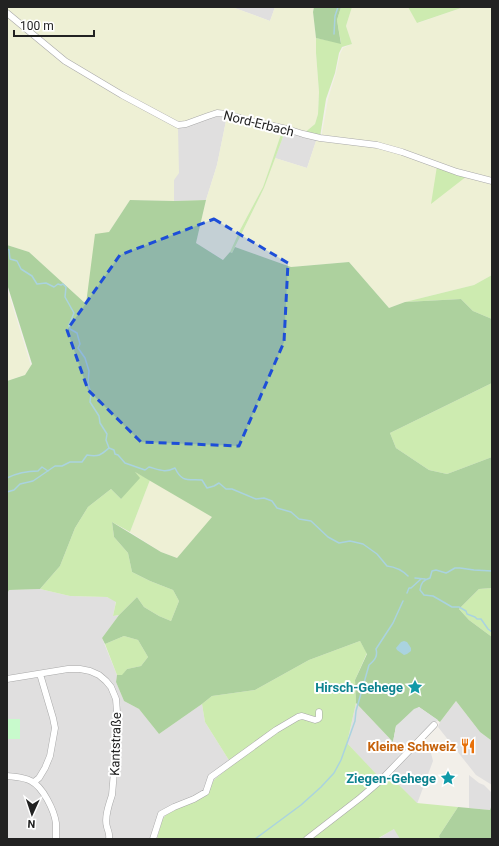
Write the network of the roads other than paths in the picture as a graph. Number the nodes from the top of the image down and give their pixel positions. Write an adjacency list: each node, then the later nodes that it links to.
1 (7, 14): 2 (street, Nord-Erbach)
2 (492, 181)
3 (40, 674): 4 (street, Kantstraße); 8 (street); 10 (street, Kantstraße)
4 (7, 679)
5 (319, 712): 11 (street)
6 (434, 725): 12 (street)
7 (7, 776): 8 (street)
8 (34, 782): 9 (street)
9 (56, 839)
10 (109, 839)
11 (154, 839)
12 (307, 839)

